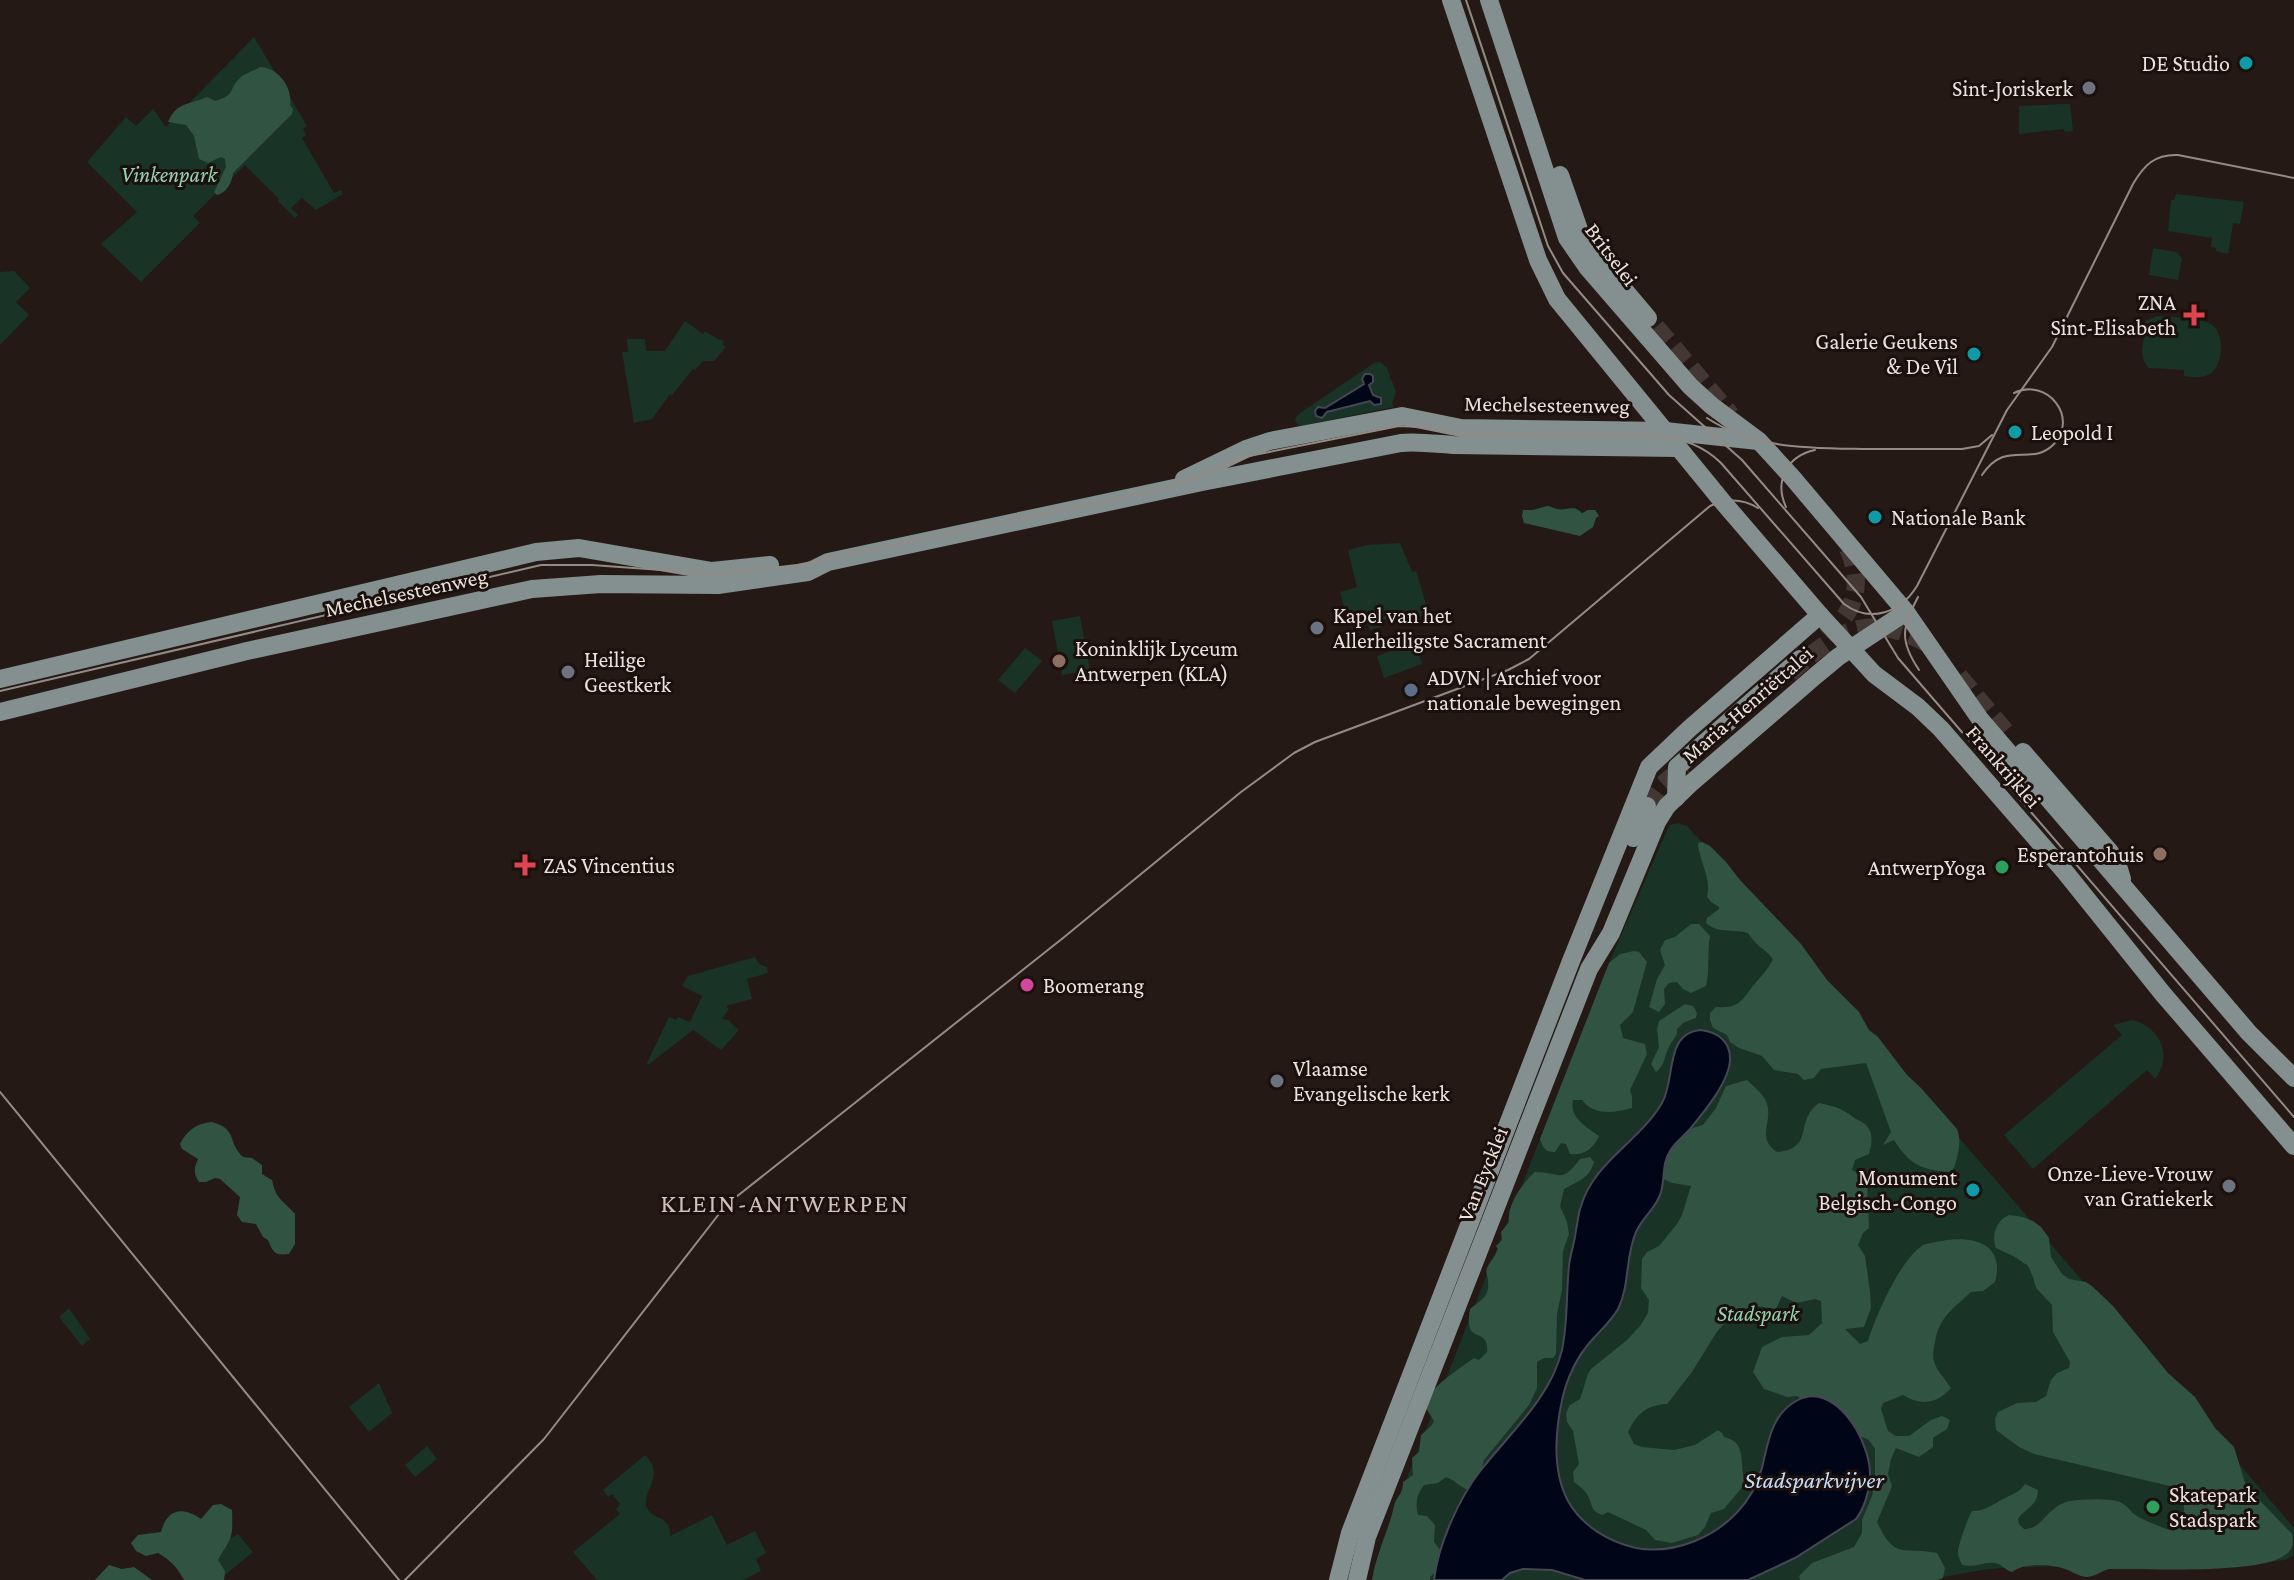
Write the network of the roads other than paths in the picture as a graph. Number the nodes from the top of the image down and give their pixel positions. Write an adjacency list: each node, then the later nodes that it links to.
1 (1451, 0): 5 (main road)
2 (1489, 0): 3 (main road, Britselei)
3 (1538, 149): 4 (main road); 6 (main road, Britselei)
4 (1656, 327)
5 (1665, 431): 6 (main road, Mechelsesteenweg); 7 (main road, Frankrijklei); 8 (main road, Mechelsesteenweg)
6 (1759, 441): 10 (main road, Frankrijklei)
7 (1678, 448): 8 (main road, Mechelsesteenweg); 11 (main road, Frankrijklei)
8 (1156, 494): 9 (main road, Mechelsesteenweg)
9 (828, 562): 14 (main road, Mechelsesteenweg); 15 (main road, Mechelsesteenweg)
10 (1906, 612): 12 (main road, Maria-Henriëttalei); 20 (main road, Frankrijklei)
11 (1820, 615): 12 (main road, Frankrijklei); 17 (main road, Maria-Henriëttalei)
12 (1851, 649): 18 (main road, Maria-Henriëttalei); 23 (main road, Frankrijklei)
13 (1800, 659): 18 (main road)
14 (0, 679)
15 (0, 712)
16 (2006, 732): 20 (main road)
17 (1649, 767): 21 (main road, Van Eycklei)
18 (1676, 790): 25 (main road, Van Eycklei)
19 (1647, 806): 21 (main road, Van Eycklei)
20 (2124, 890): 22 (main road, Frankrijklei)
21 (1571, 961): 24 (main road, Van Eycklei)
22 (2294, 1078)
23 (2294, 1146)
24 (1338, 1580)
25 (1357, 1580)

